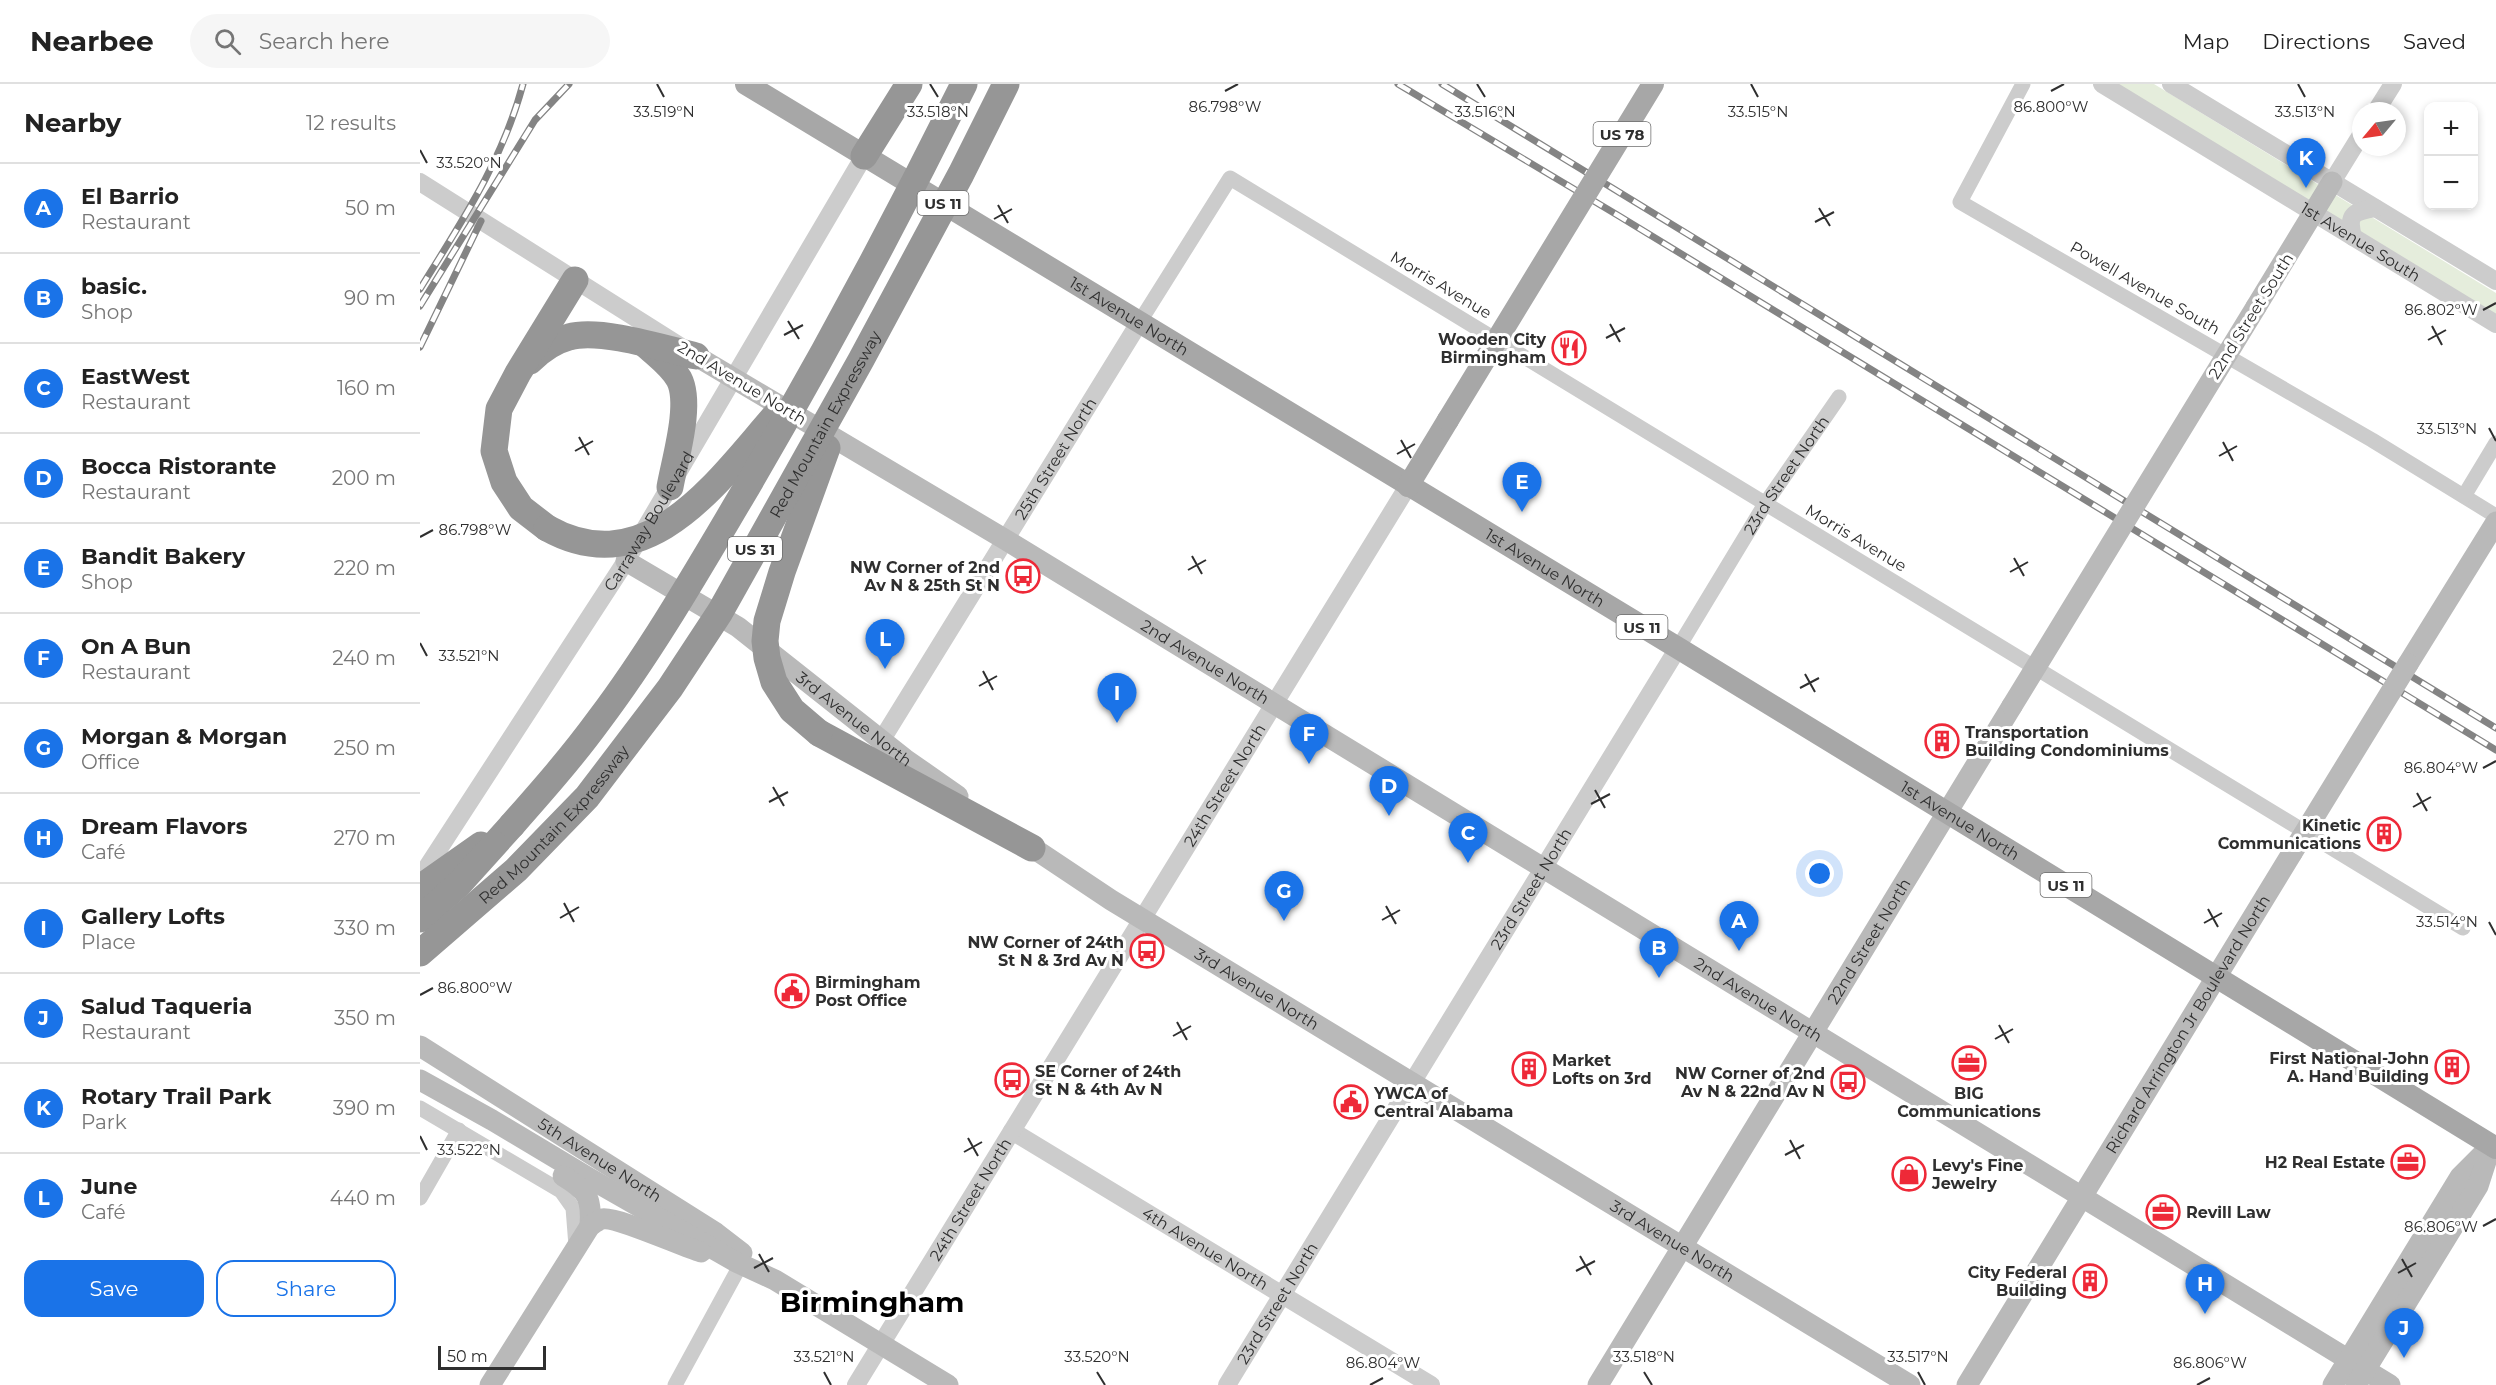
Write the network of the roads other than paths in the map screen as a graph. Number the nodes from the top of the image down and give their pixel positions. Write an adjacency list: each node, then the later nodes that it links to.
1 (746, 84): 12 (main road, 1st Avenue North / US 11)
2 (909, 84): 12 (highway)
3 (964, 84): 27 (highway, Red Mountain Expressway / US 31, bridge)
4 (1006, 84): 25 (highway, Red Mountain Expressway / US 31, bridge)
5 (1653, 84): 31 (main road, 24th Street North / US 78, bridge)
6 (2023, 84): 34 (street, Powell Avenue South)
7 (2102, 84): 17 (street, 1st Avenue South)
8 (2171, 84): 15 (street)
9 (2393, 84): 10 (street)
10 (2382, 102)
11 (2352, 150): 15 (street, 22nd Street South)
12 (864, 156): 21 (main road, 1st Avenue North / US 11); 28 (street, Carraway Boulevard)
13 (1230, 178): 21 (street, 25th Street North); 35 (street, Morris Avenue)
14 (420, 182): 19 (street, 2nd Avenue North)
15 (2332, 182): 16 (street); 17 (main road, 22nd Street South)
16 (2375, 208): 18 (street); 20 (street)
17 (2314, 213): 18 (street, 1st Avenue South); 33 (main road, 22nd Street South, bridge)
18 (2353, 237): 22 (street, 1st Avenue South)
19 (575, 280): 24 (street, 2nd Avenue North); 26 (highway)
20 (2496, 281)
21 (1139, 323): 31 (main road, 1st Avenue North / US 11); 38 (street, 25th Street North)
22 (2496, 324)
23 (645, 345): 24 (highway); 26 (highway); 32 (highway)
24 (696, 356): 28 (main road, 2nd Avenue North)
25 (861, 360): 45 (highway, bridge); 52 (highway, Red Mountain Expressway / US 31, bridge)
26 (518, 373): 27 (highway, bridge)
27 (812, 373): 44 (highway, Red Mountain Expressway / US 31, bridge)
28 (732, 379): 32 (street, Carraway Boulevard); 38 (main road, 2nd Avenue North)
29 (1839, 397): 35 (street, 23rd Street North)
30 (2496, 443): 34 (street)
31 (1408, 486): 40 (main road, 1st Avenue North / US 11); 41 (street, 24th Street North)
32 (670, 487): 39 (street, Carraway Boulevard)
33 (2140, 496): 43 (main road, 22nd Street North, bridge)
34 (2464, 496): 36 (street, Powell Avenue South)
35 (1765, 504): 40 (street, 23rd Street North); 51 (street, Morris Avenue)
36 (2496, 516)
37 (2496, 522): 53 (main road, Richard Arrington Jr Boulevard North, bridge)
38 (1006, 540): 41 (main road, 2nd Avenue North); 42 (street, 25th Street North)
39 (626, 561): 42 (main road, 3rd Avenue North); 47 (street, Carraway Boulevard)
40 (1678, 648): 43 (main road, 1st Avenue North / US 11); 46 (street, 23rd Street North)
41 (1275, 705): 46 (main road, 2nd Avenue North); 49 (street, 24th Street North)
42 (881, 741): 45 (main road, 3rd Avenue North)
43 (1947, 812): 53 (main road, 1st Avenue North / US 11); 54 (main road, 22nd Street North)
44 (512, 825): 48 (highway); 50 (highway, Red Mountain Expressway / US 31)
45 (1032, 848): 49 (main road, 3rd Avenue North)
46 (1543, 868): 54 (main road, 2nd Avenue North); 57 (street, 23rd Street North)
47 (424, 869)
48 (420, 888)
49 (1143, 918): 57 (main road, 3rd Avenue North); 61 (street, 24th Street North)
50 (420, 919)
51 (2463, 928)
52 (420, 954)
53 (2216, 977): 62 (main road, 1st Avenue North / US 11); 63 (main road, Richard Arrington Jr Boulevard North)
54 (1813, 1033): 63 (main road, 2nd Avenue North); 67 (main road, 22nd Street North)
55 (424, 1045): 69 (main road, 5th Avenue North)
56 (420, 1080): 68 (main road, 5th Avenue North)
57 (1411, 1082): 67 (main road, 3rd Avenue North); 70 (street, 23rd Street North)
58 (420, 1087): 65 (main road)
59 (420, 1107): 60 (street)
60 (459, 1131): 64 (street); 66 (street)
61 (1012, 1131): 70 (street, 4th Avenue North); 71 (street, 24th Street North)
62 (2495, 1144): 72 (main road)
63 (2082, 1197): 72 (main road, 2nd Avenue North); 81 (main road, Richard Arrington Jr Boulevard North)
64 (420, 1198)
65 (590, 1226): 66 (main road); 68 (main road)
66 (576, 1246): 73 (main road)
67 (1682, 1247): 79 (main road, 22nd Street North); 80 (main road, 3rd Avenue North)
68 (738, 1263): 69 (main road, 5th Avenue North); 74 (street)
69 (775, 1280): 71 (main road, 5th Avenue North)
70 (1283, 1295): 77 (street, 23rd Street North); 78 (street, 4th Avenue North)
71 (881, 1344): 75 (street, 24th Street North); 76 (main road, 5th Avenue North)
72 (2357, 1372): 82 (main road); 83 (main road, 2nd Avenue North)
73 (490, 1385)
74 (675, 1385)
75 (856, 1385)
76 (948, 1385)
77 (1227, 1385)
78 (1431, 1385)
79 (1598, 1385)
80 (1910, 1385)
81 (1967, 1385)
82 (2333, 1385)
83 (2390, 1385)

